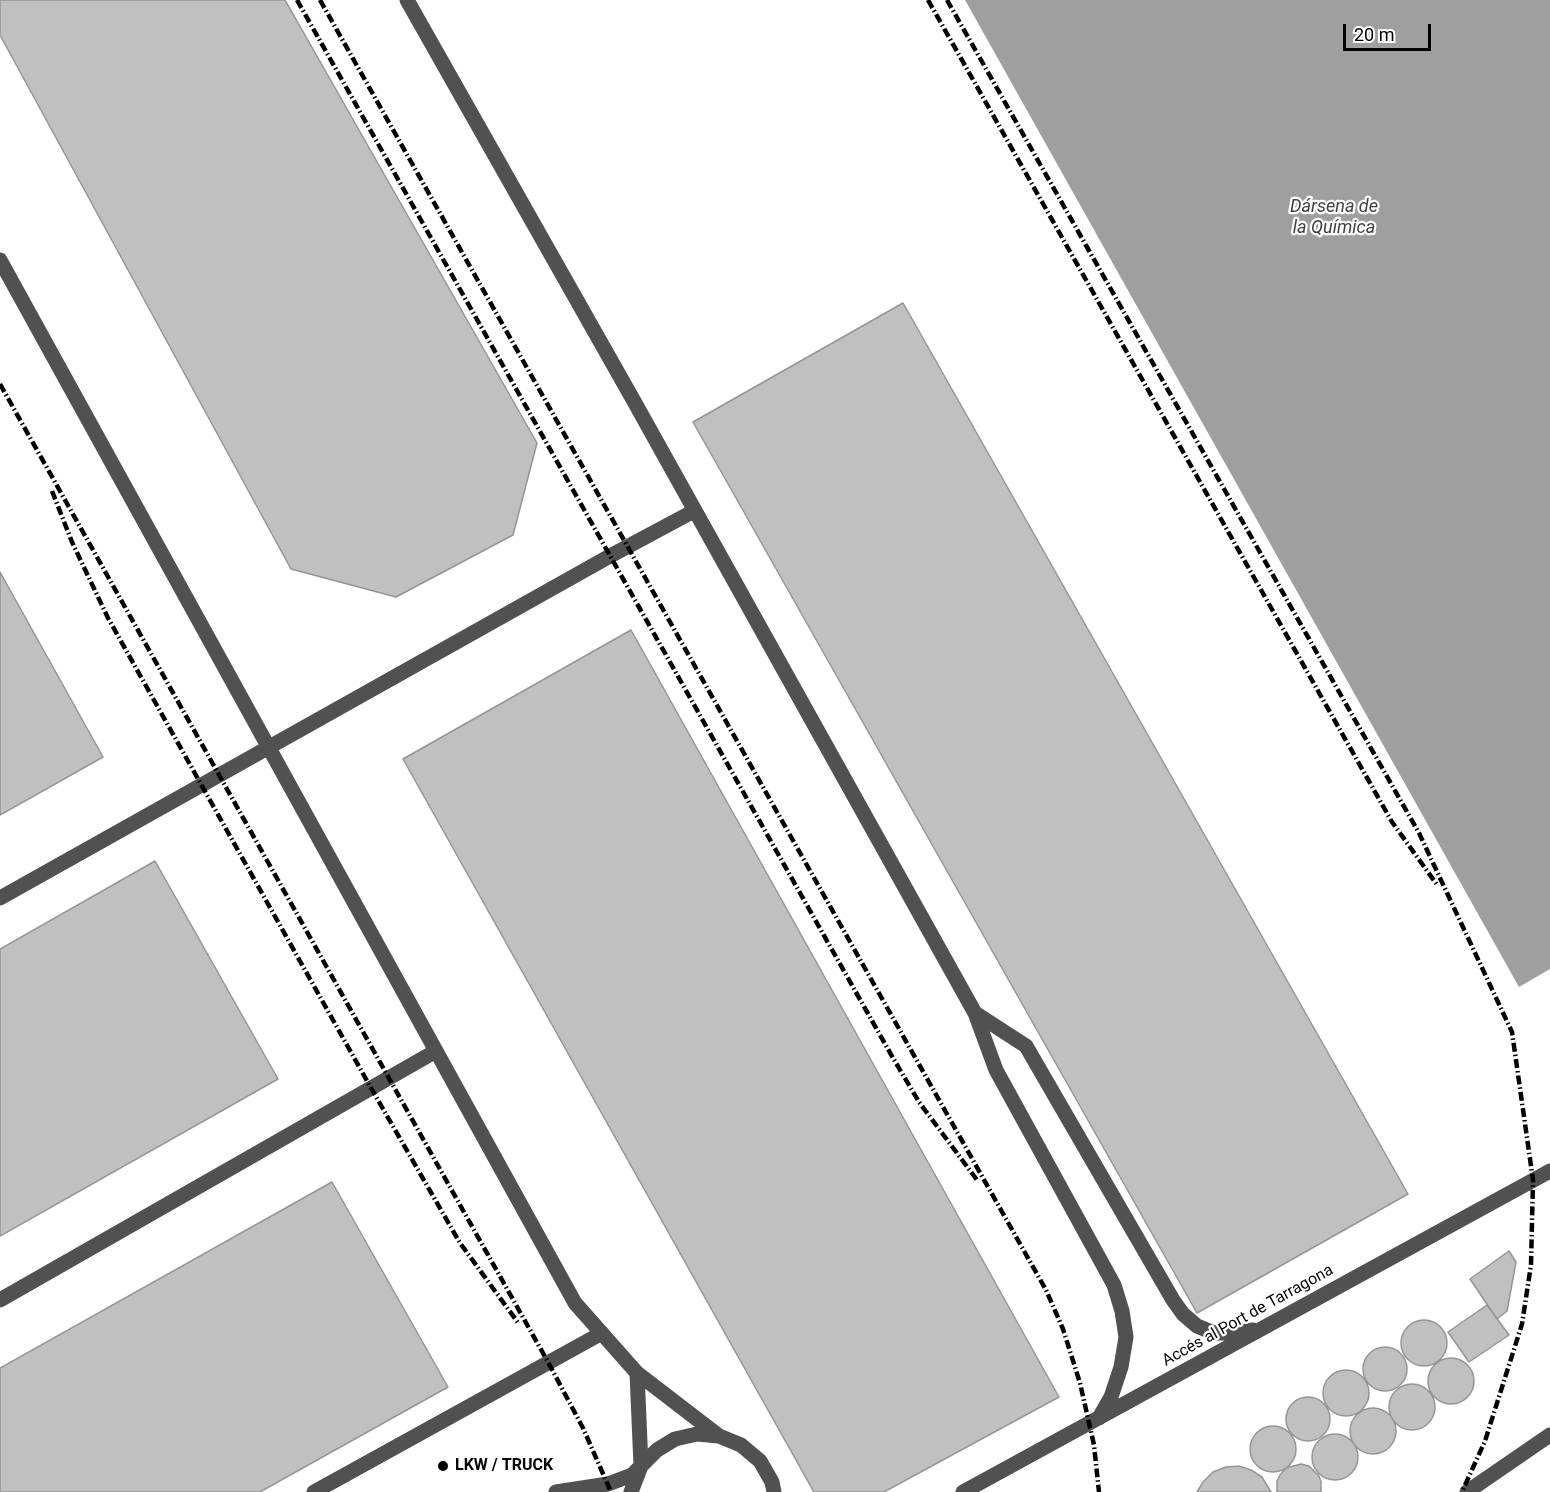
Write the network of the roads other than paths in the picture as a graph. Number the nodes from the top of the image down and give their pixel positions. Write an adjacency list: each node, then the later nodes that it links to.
1 (407, 0): 3 (lane)
2 (0, 260): 4 (lane)
3 (694, 511): 4 (lane); 6 (lane)
4 (267, 747): 5 (lane); 7 (lane)
5 (0, 898)
6 (975, 1013): 10 (lane); 13 (lane)
7 (435, 1051): 9 (lane); 11 (lane)
8 (1550, 1171): 10 (lane, Accés al Port de Tarragona)
9 (0, 1300)
10 (1263, 1329): 13 (lane, Accés al Port de Tarragona)
11 (602, 1333): 12 (lane); 17 (lane)
12 (637, 1373): 15 (lane); 16 (lane)
13 (1099, 1418): 21 (lane, Accés al Port de Tarragona)
14 (1550, 1435): 22 (lane)
15 (718, 1436): 16 (lane); 20 (lane)
16 (641, 1466): 18 (lane); 19 (lane)
17 (314, 1492)
18 (556, 1492)
19 (631, 1492)
20 (774, 1492)
21 (963, 1492)
22 (1467, 1492)

